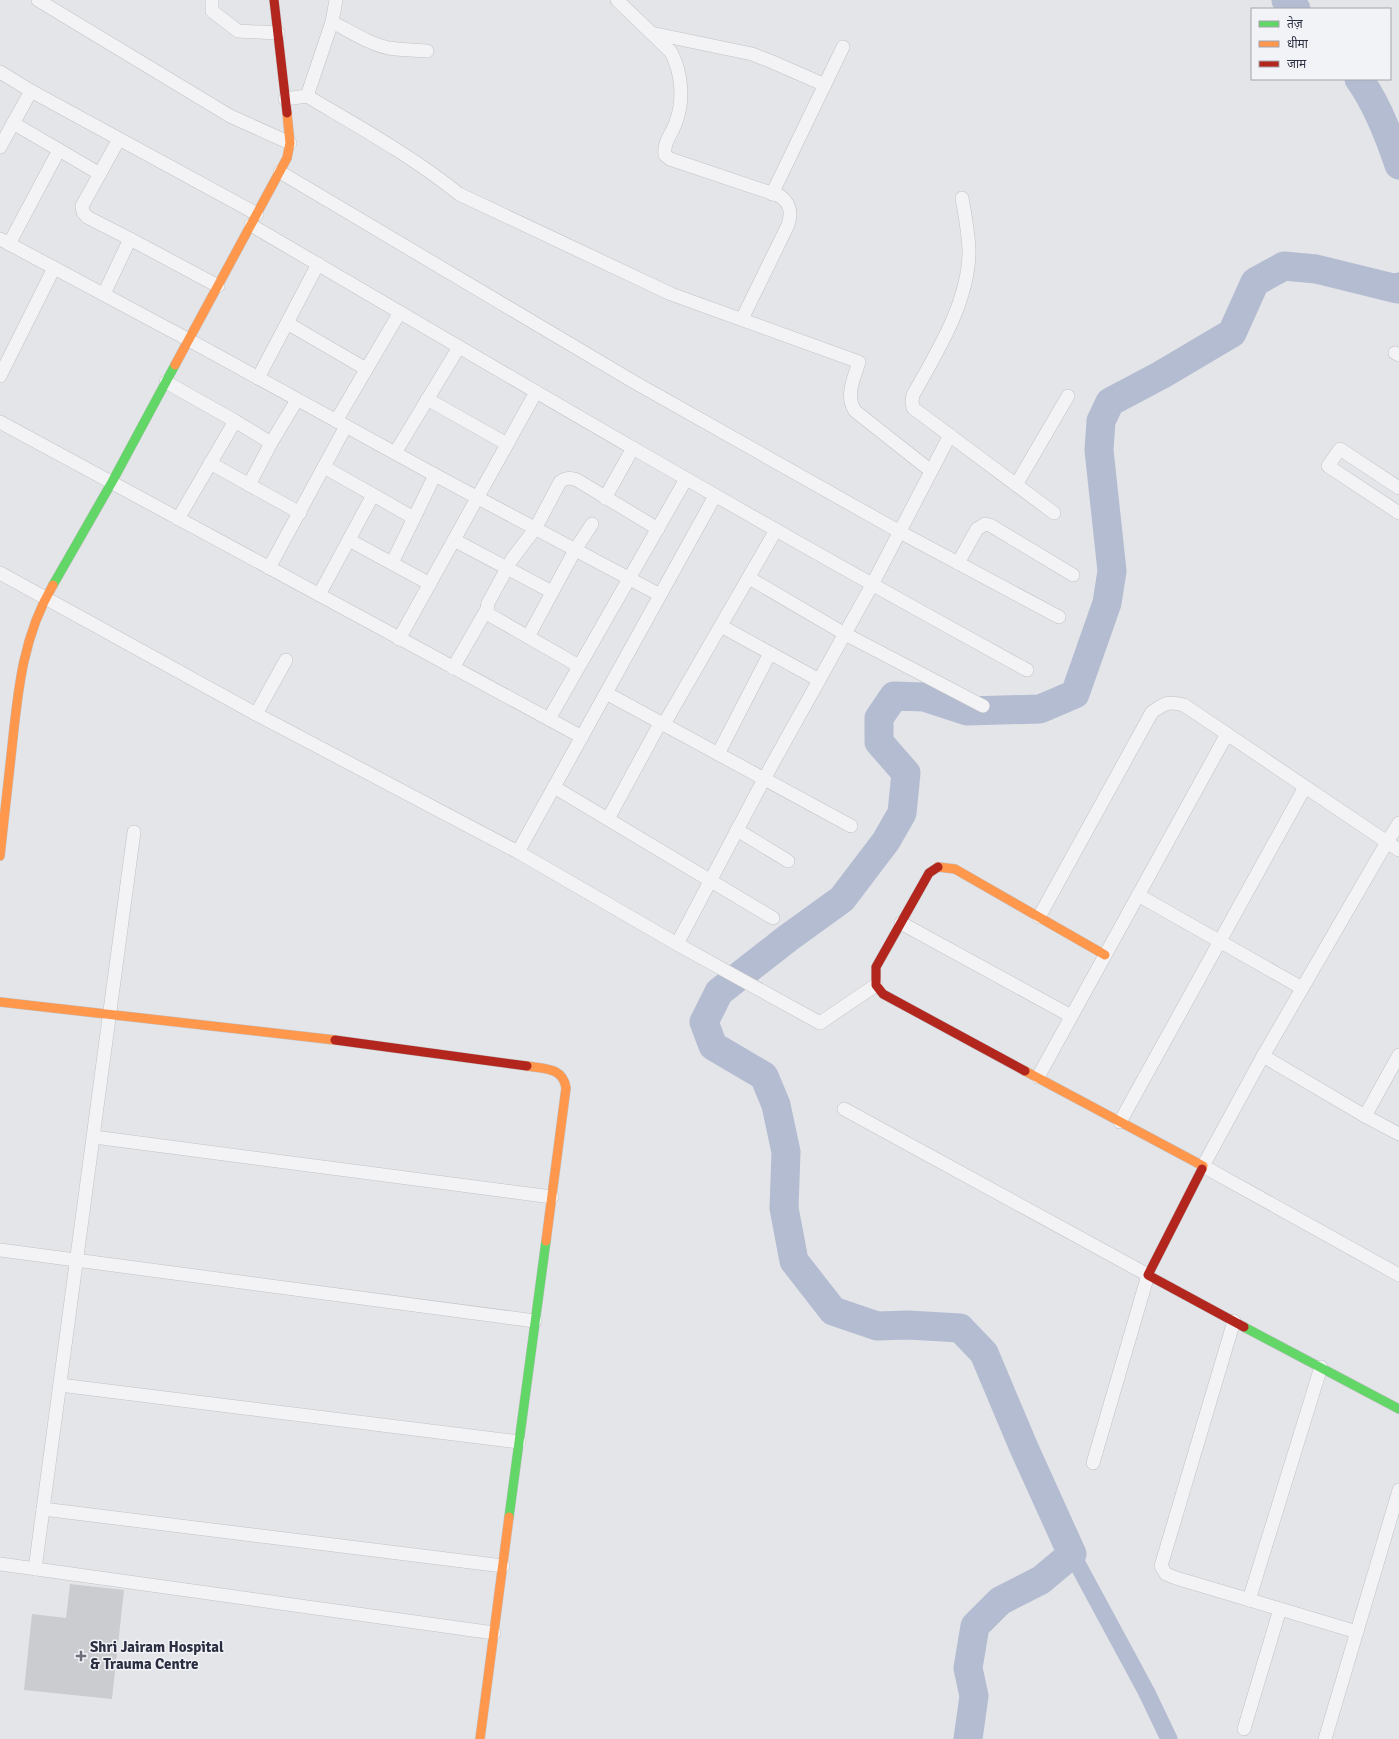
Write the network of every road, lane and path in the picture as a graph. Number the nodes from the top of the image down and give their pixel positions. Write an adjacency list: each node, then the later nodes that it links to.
1 (38, 0): 18 (street)
2 (212, 0): 7 (street)
3 (274, 0): 7 (street)
4 (336, 0): 6 (street)
5 (617, 0): 8 (street)
6 (332, 22): 10 (street); 14 (street)
7 (278, 33): 15 (street)
8 (651, 33): 12 (street); 23 (street)
9 (843, 47): 12 (street)
10 (427, 51)
11 (0, 72): 13 (street)
12 (824, 85): 23 (street)
13 (31, 91): 16 (street); 17 (street)
14 (307, 96): 15 (street); 33 (street)
15 (285, 99): 18 (street)
16 (13, 124): 19 (street); 20 (street)
17 (119, 140): 22 (street); 25 (street)
18 (290, 143): 21 (street)
19 (0, 147)
20 (59, 150): 22 (street); 27 (street)
21 (280, 172): 25 (street); 75 (street)
22 (100, 174): 26 (street)
23 (772, 194): 33 (street)
24 (962, 198): 48 (street)
25 (254, 219): 28 (street); 30 (street)
26 (130, 239): 30 (street); 31 (street)
27 (3, 242): 29 (street)
28 (318, 264): 32 (street); 34 (street)
29 (54, 268): 31 (street); 38 (street)
30 (218, 286): 35 (street)
31 (104, 294): 35 (street)
32 (400, 312): 36 (street); 37 (street)
33 (742, 319): 55 (street)
34 (287, 323): 37 (street); 39 (street)
35 (189, 340): 39 (street); 40 (street)
36 (459, 347): 41 (street); 43 (street)
37 (366, 369): 47 (street)
38 (0, 376)
39 (258, 378): 44 (street)
40 (166, 382): 45 (street); 58 (street)
41 (536, 392): 50 (street); 51 (street)
42 (1068, 396): 59 (street)
43 (427, 398): 50 (street); 52 (street)
44 (297, 400): 47 (street); 49 (street)
45 (235, 421): 49 (street); 53 (street)
46 (0, 422): 58 (street)
47 (341, 424): 52 (street); 54 (street)
48 (950, 435): 55 (street); 59 (street)
49 (271, 444): 60 (street)
50 (507, 444): 64 (street)
51 (634, 448): 57 (street); 65 (street)
52 (395, 453): 56 (street)
53 (210, 463): 60 (street); 70 (street)
54 (324, 467): 62 (street); 66 (street)
55 (932, 471): 75 (street)
56 (435, 475): 64 (street); 69 (street)
57 (686, 479): 63 (street); 73 (street)
58 (112, 482): 70 (street); 92 (street)
59 (1016, 484): 67 (street)
60 (249, 485): 66 (street)
61 (1399, 488): 68 (street)
62 (373, 495): 69 (street); 76 (street)
63 (715, 496): 74 (street); 91 (street)
64 (477, 498): 72 (street); 77 (street)
65 (605, 498): 72 (street); 73 (street)
66 (300, 513): 81 (street)
67 (1054, 513)
68 (1399, 513)
69 (414, 518): 80 (street)
70 (178, 519): 81 (street)
71 (592, 524): 78 (street)
72 (535, 529): 78 (street); 82 (street)
73 (658, 529): 86 (street)
74 (776, 530): 85 (street); 88 (street)
75 (900, 532): 79 (street); 88 (street)
76 (349, 540): 80 (street); 90 (street)
77 (454, 540): 82 (street); 87 (street)
78 (575, 550): 86 (street); 89 (street)
79 (958, 562): 84 (street); 94 (street)
80 (392, 563): 87 (street)
81 (269, 568): 90 (street)
82 (507, 568): 89 (street); 93 (street)
83 (0, 573): 92 (street)
84 (1073, 575)
85 (748, 578): 95 (street); 96 (street)
86 (629, 579): 91 (street); 101 (street)
87 (430, 584): 98 (street)
88 (872, 585): 96 (street); 103 (street)
89 (552, 592): 97 (street)
90 (319, 595): 98 (street)
91 (660, 595): 105 (street)
92 (45, 598): 107 (street); 112 (street)
93 (487, 609): 97 (street); 102 (street)
94 (1059, 617)
95 (721, 626): 99 (street); 109 (street)
96 (845, 634): 104 (street); 106 (street)
97 (528, 637): 101 (street)
98 (399, 639): 102 (street)
99 (770, 653): 104 (street); 113 (street)
100 (286, 660): 107 (street)
101 (579, 666): 108 (street)
102 (453, 668): 108 (street)
103 (1027, 670)
104 (819, 680): 114 (street)
105 (606, 694): 109 (street); 111 (street)
106 (982, 706)
107 (256, 714): 124 (street)
108 (548, 719): 111 (street)
109 (664, 724): 113 (street); 117 (street)
110 (1227, 734): 116 (street); 128 (street); 129 (street)
111 (582, 737): 115 (street)
112 (6, 746): 125 (street)
113 (718, 754): 114 (street)
114 (764, 779): 119 (street); 120 (street)
115 (554, 787): 117 (street); 124 (street)
116 (1305, 787): 122 (street); 132 (street)
117 (608, 819): 127 (street)
118 (1399, 823): 122 (street)
119 (851, 826)
120 (737, 830): 126 (street); 127 (street)
121 (134, 832): 138 (street)
122 (1387, 842): 123 (street); 136 (street)
123 (1399, 850)
124 (518, 852): 133 (street)
125 (0, 856)
126 (788, 861)
127 (710, 881): 130 (street); 133 (street)
128 (1138, 895): 132 (street); 134 (street)
129 (1039, 917): 131 (street); 134 (street)
130 (773, 918)
131 (901, 923): 135 (street); 139 (street)
132 (1220, 941): 136 (street); 145 (street)
133 (677, 944): 135 (street)
134 (1105, 955): 139 (street)
135 (876, 985): 142 (street)
136 (1302, 988): 141 (street)
137 (0, 1002): 138 (street)
138 (110, 1013): 147 (street); 149 (street)
139 (1071, 1016): 142 (street)
140 (1399, 1055): 144 (street)
141 (1263, 1056): 144 (street); 148 (street)
142 (1038, 1077): 145 (street)
143 (844, 1109): 152 (street)
144 (1365, 1116): 146 (street)
145 (1120, 1122): 148 (street)
146 (1399, 1134)
147 (94, 1137): 149 (street); 151 (street)
148 (1203, 1166): 152 (street); 153 (street)
149 (552, 1197): 154 (street)
150 (0, 1250): 151 (street)
151 (78, 1261): 154 (street); 157 (street)
152 (1148, 1275): 155 (street); 160 (street)
153 (1399, 1275)
154 (535, 1321): 159 (street)
155 (1234, 1321): 156 (street); 166 (street)
156 (1321, 1367): 158 (street); 166 (street)
157 (60, 1385): 159 (street); 162 (street)
158 (1399, 1409)
159 (519, 1442): 164 (street)
160 (1093, 1464)
161 (1399, 1490): 168 (street)
162 (43, 1509): 164 (street); 165 (street)
163 (0, 1564): 165 (street)
164 (503, 1566): 169 (street)
165 (35, 1569): 169 (street)
166 (1249, 1600): 167 (street)
167 (1280, 1609): 168 (street); 170 (street)
168 (1357, 1632): 172 (street)
169 (494, 1633): 171 (street)
170 (1244, 1729)
171 (480, 1739)
172 (1325, 1739)

